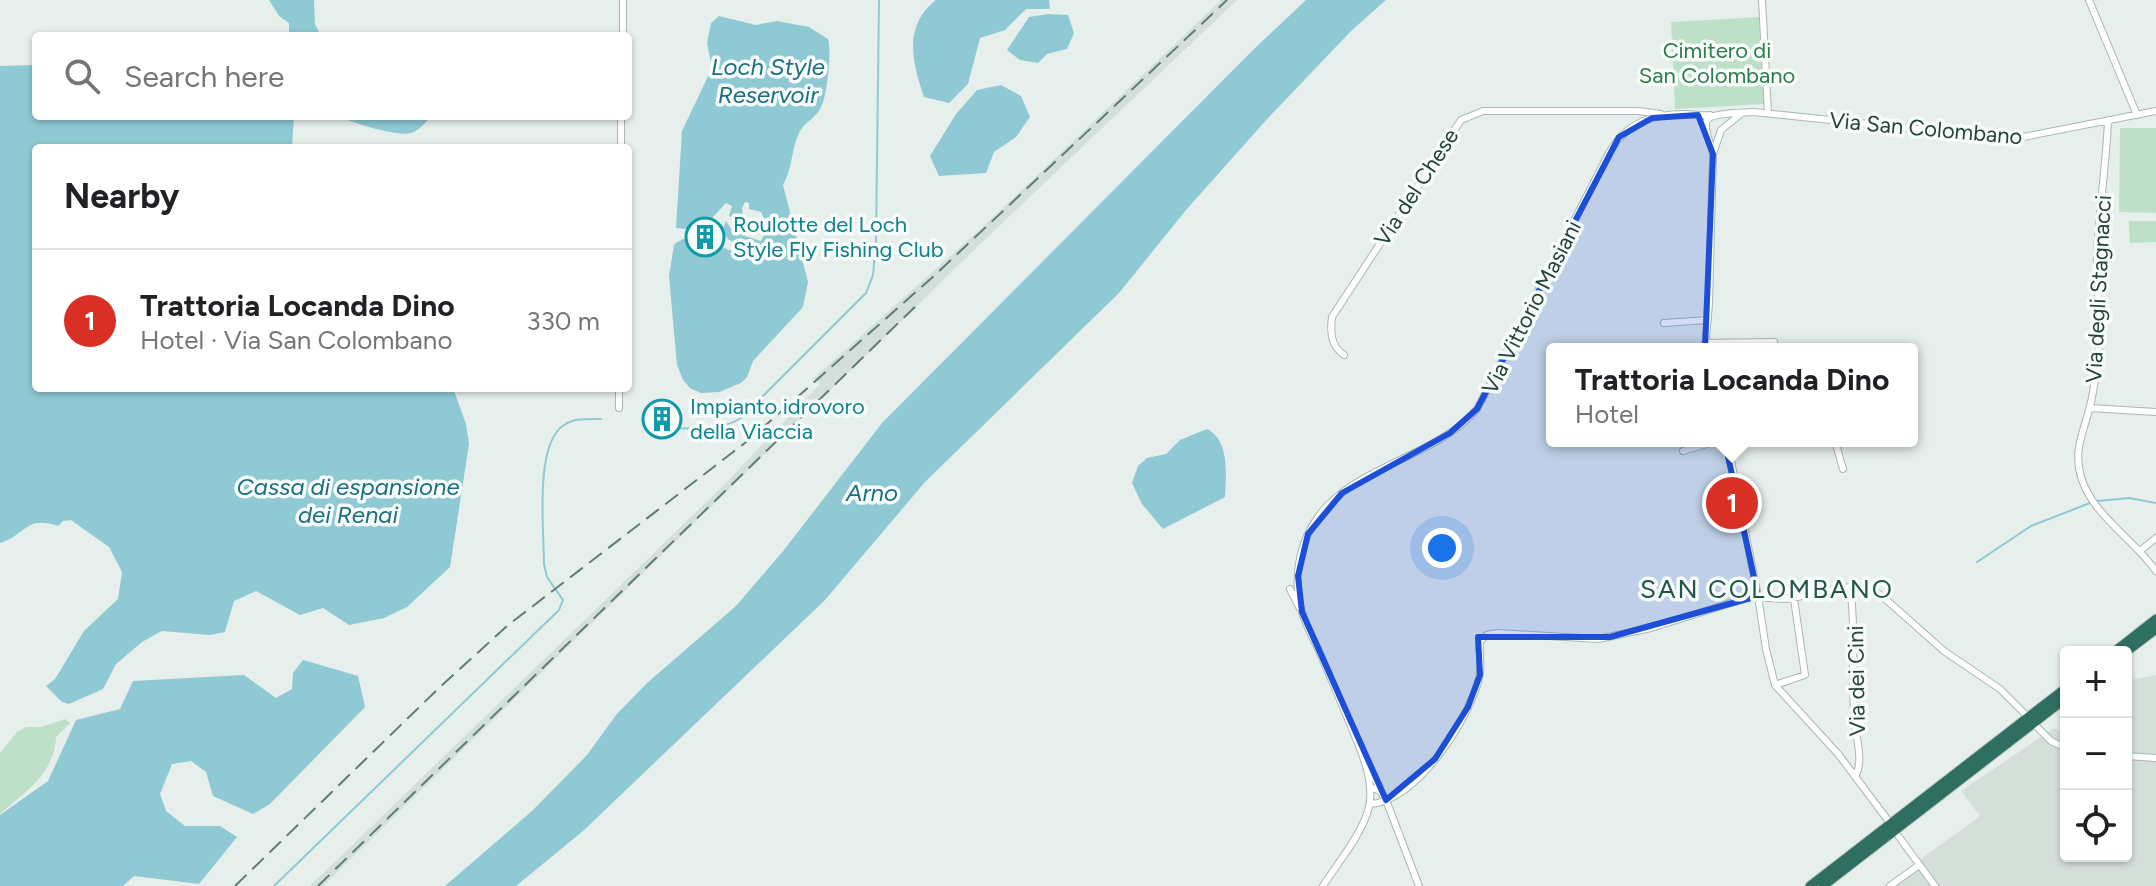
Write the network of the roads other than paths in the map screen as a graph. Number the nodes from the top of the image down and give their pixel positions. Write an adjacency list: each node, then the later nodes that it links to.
1 (623, 0): 4 (street)
2 (1762, 0): 9 (street)
3 (2089, 0): 12 (street)
4 (623, 32)
5 (1625, 111): 6 (street, Via del Chese); 16 (street); 26 (street, Via del Chese)
6 (1643, 111): 10 (street, Via del Chese); 16 (street)
7 (2156, 111): 12 (street, Via San Colombano)
8 (1742, 113): 9 (street, Via San Colombano); 11 (street, Via San Colombano); 18 (street)
9 (1768, 113): 15 (street, Via San Colombano)
10 (1665, 115): 13 (street, Via del Chese); 16 (street, Via del Chese)
11 (1714, 115): 13 (street, Via del Chese); 17 (street); 18 (street)
12 (2137, 115): 15 (street, Via San Colombano)
13 (1699, 116): 17 (street)
14 (621, 120): 19 (street)
15 (2108, 121): 29 (street, Via degli Stagnacci)
16 (1640, 122): 43 (street, Via Vittorio Masiani)
17 (1706, 127): 18 (street); 20 (street)
18 (1721, 129): 20 (street)
19 (621, 144)
20 (1713, 154): 21 (street)
21 (1708, 320): 22 (street); 24 (street)
22 (1664, 323)
23 (1774, 342): 25 (street)
24 (1705, 343)
25 (1757, 343)
26 (1344, 355)
27 (619, 392): 28 (street)
28 (619, 408)
29 (2090, 408): 30 (street); 37 (street, Via degli Stagnacci)
30 (2156, 412)
31 (1697, 447): 34 (street)
32 (1728, 447): 41 (street)
33 (1837, 447): 35 (street)
34 (1683, 451)
35 (1843, 469)
36 (2156, 538): 37 (street)
37 (2141, 550): 38 (street, Via degli Stagnacci)
38 (2156, 571)
39 (1850, 587): 42 (street); 51 (street); 57 (street, Via dei Cini)
40 (1290, 589): 43 (street)
41 (1758, 596): 42 (street); 48 (street); 59 (street)
42 (1794, 599): 48 (street)
43 (1302, 612): 54 (street, Via Vittorio Masiani)
44 (2156, 619): 46 (highway)
45 (2156, 629): 47 (highway)
46 (2122, 646)
47 (2132, 647)
48 (1775, 685): 57 (street)
49 (2060, 693): 66 (highway)
50 (2060, 703): 67 (highway)
51 (2025, 714)
52 (2036, 726): 53 (street)
53 (2060, 745)
54 (1362, 753): 58 (street, Via Vittorio Masiani); 59 (street)
55 (2132, 756): 56 (street)
56 (2156, 758)
57 (1856, 775): 61 (street)
58 (1370, 787): 59 (street); 60 (street, Via Vittorio Masiani)
59 (1384, 797): 60 (street); 65 (street)
60 (1370, 804): 64 (street)
61 (1887, 819)
62 (1899, 837): 63 (street)
63 (1919, 865): 68 (street); 69 (street)
64 (1323, 886)
65 (1419, 886)
66 (1810, 886)
67 (1823, 886)
68 (1890, 886)
69 (1935, 886)

